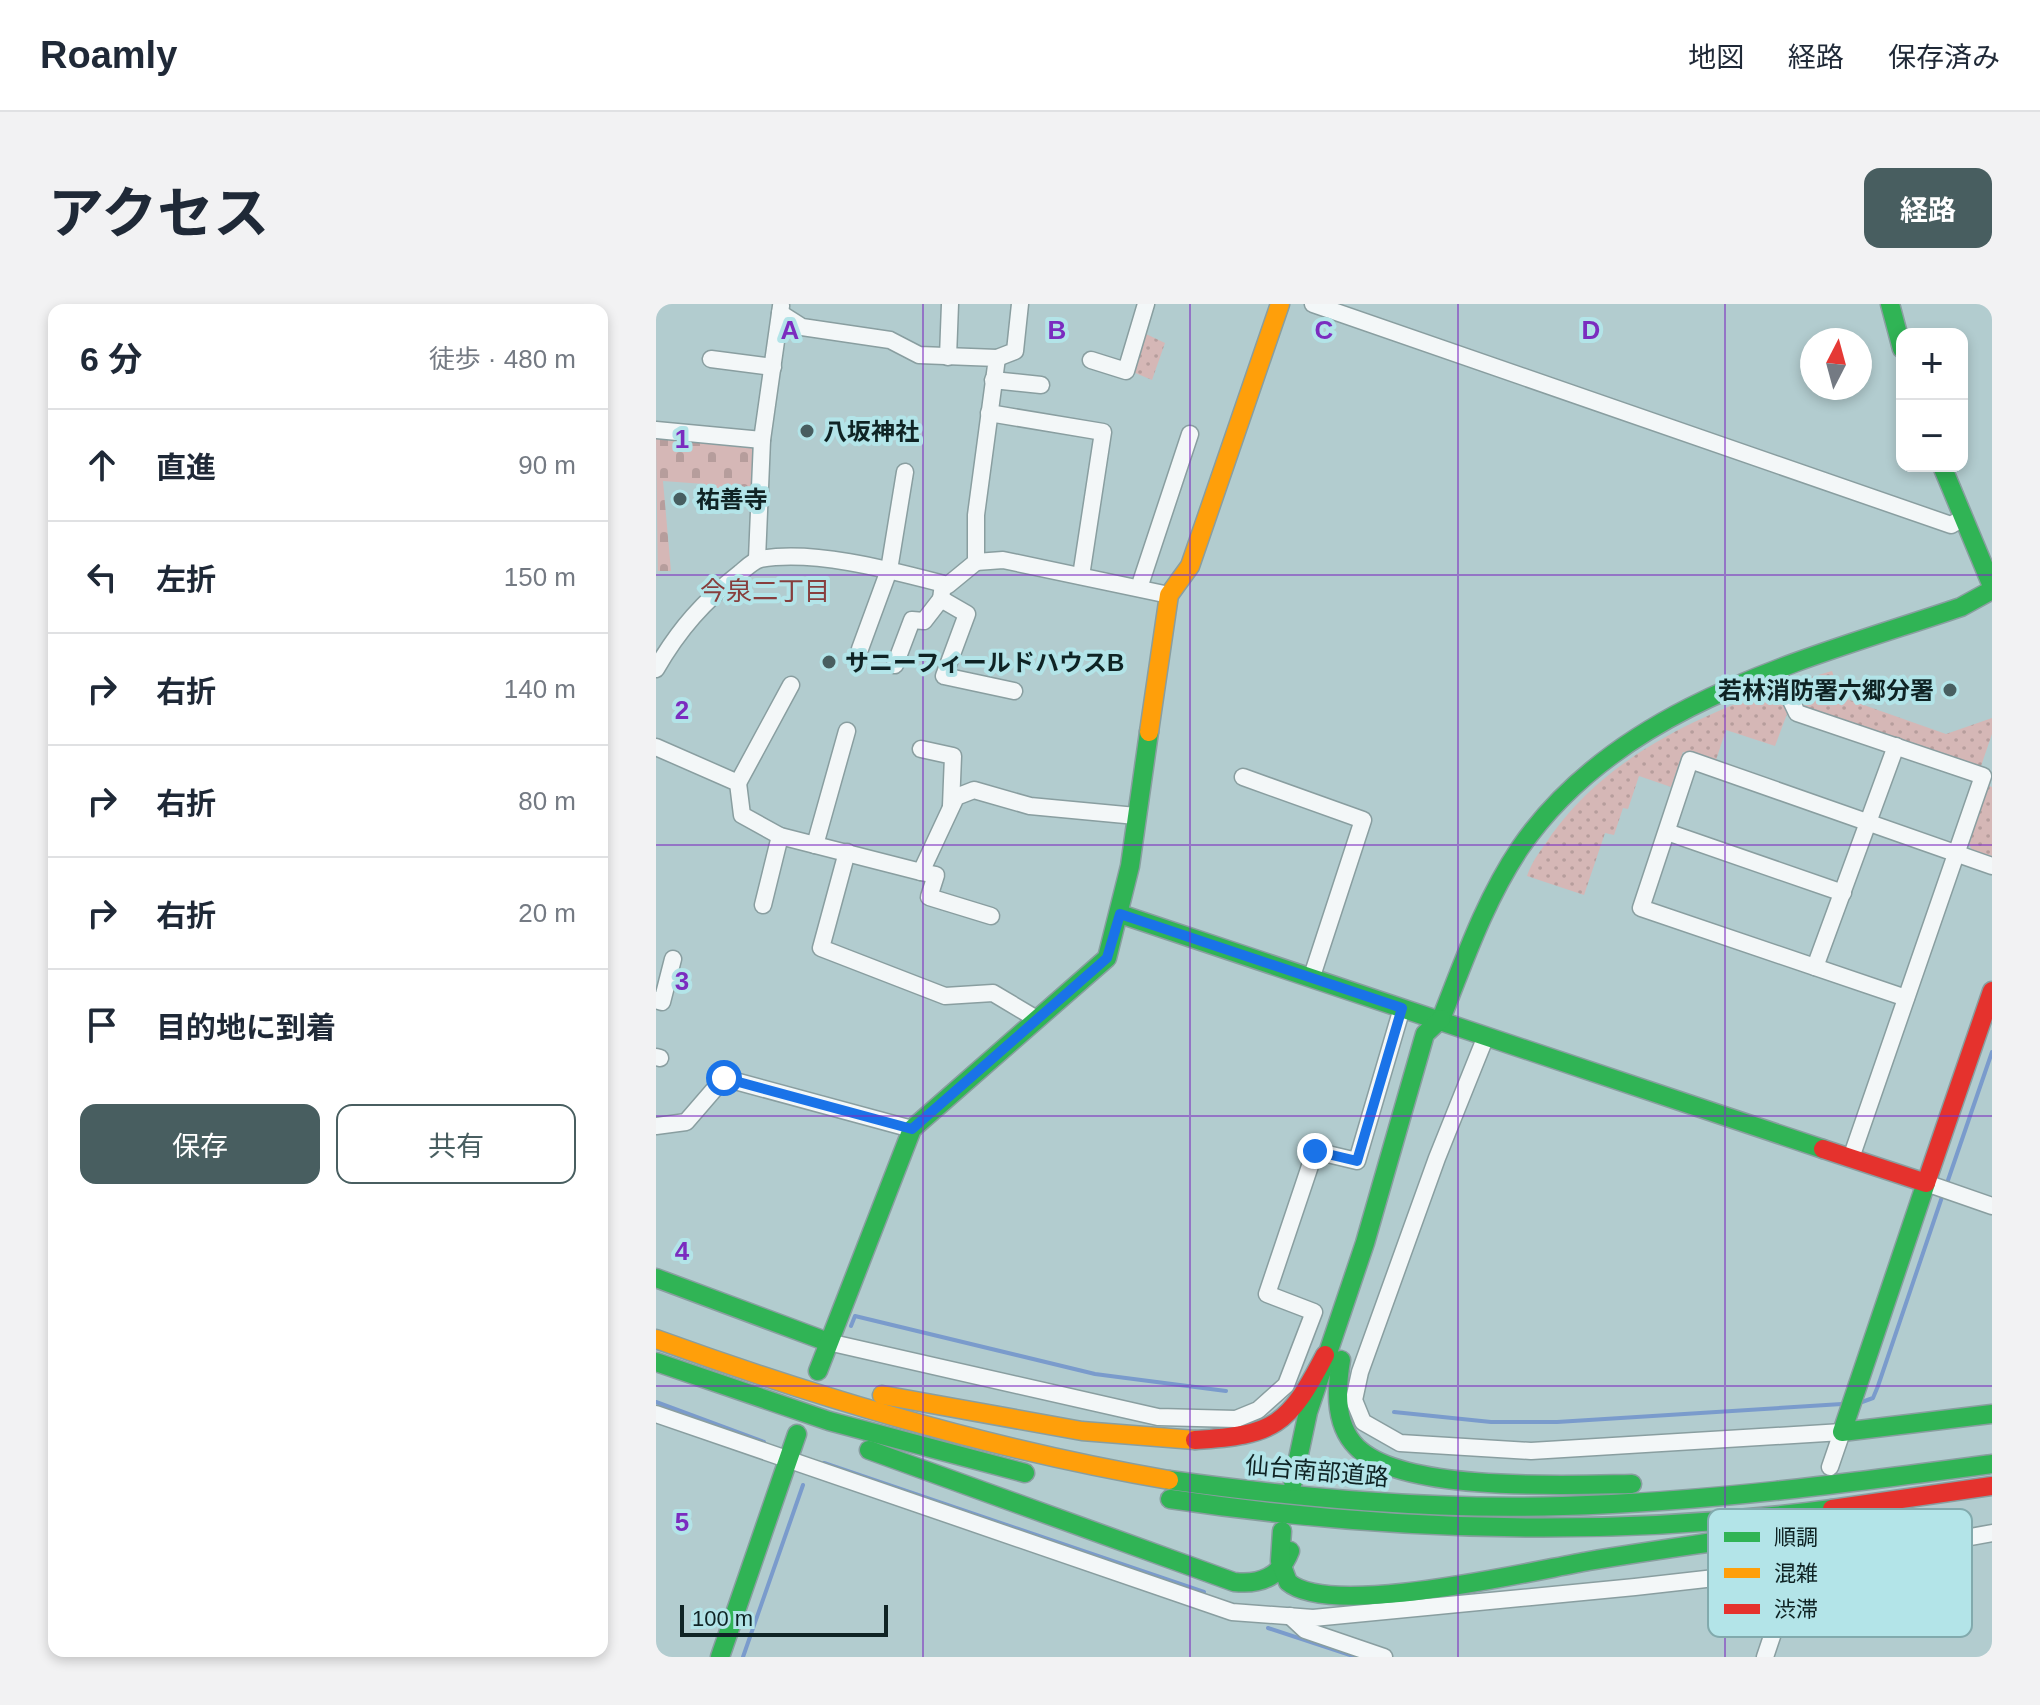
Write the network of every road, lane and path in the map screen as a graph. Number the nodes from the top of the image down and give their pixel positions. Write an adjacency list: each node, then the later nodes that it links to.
1 (950, 304): 9 (street)
2 (1020, 304): 10 (street)
3 (1146, 304): 12 (street)
4 (1280, 304): 30 (main road)
5 (1313, 304): 22 (street)
6 (1890, 304): 8 (main road)
7 (781, 309): 9 (street); 13 (street)
8 (1896, 328)
9 (948, 357): 10 (street)
10 (997, 358): 14 (street)
11 (711, 359): 13 (street)
12 (1091, 360)
13 (773, 367): 19 (street)
14 (993, 380): 15 (street); 16 (street)
15 (1041, 385)
16 (989, 413): 24 (street); 26 (street)
17 (656, 430): 19 (street)
18 (1190, 434): 27 (street)
19 (762, 440): 23 (street)
20 (905, 472): 25 (street)
21 (1944, 472): 22 (main road)
22 (1963, 518): 28 (main road)
23 (757, 559): 25 (street); 33 (street)
24 (976, 562): 26 (street); 29 (street)
25 (889, 570): 29 (street); 31 (street)
26 (1081, 576): 27 (street)
27 (1139, 588): 30 (street)
28 (1992, 588): 34 (main road)
29 (942, 592): 32 (street); 36 (street)
30 (1169, 595): 44 (main road)
31 (860, 649)
32 (895, 665)
33 (656, 669)
34 (1777, 671): 38 (street); 65 (main road)
35 (791, 685): 42 (street)
36 (1014, 691)
37 (847, 731): 48 (street)
38 (1896, 746): 45 (street); 50 (street)
39 (656, 747): 42 (street)
40 (921, 749): 43 (street)
41 (1243, 777): 59 (street)
42 (738, 783): 47 (street)
43 (951, 807): 44 (street); 52 (street)
44 (1136, 816): 55 (main road)
45 (1868, 823): 46 (street); 50 (street); 53 (street)
46 (1667, 832): 53 (street); 58 (street)
47 (780, 836): 48 (street); 54 (street)
48 (815, 845): 49 (street)
49 (847, 852): 52 (street); 64 (street)
50 (1956, 854): 51 (street); 61 (street)
51 (1992, 866)
52 (921, 872): 56 (street)
53 (1843, 893): 58 (street)
54 (763, 905)
55 (1120, 914): 59 (main road); 64 (main road)
56 (991, 916)
57 (673, 959): 62 (street)
58 (1815, 967): 61 (street)
59 (1312, 976): 63 (main road)
60 (1992, 991): 70 (main road)
61 (1906, 998): 69 (street)
62 (656, 1000)
63 (1402, 1008): 65 (main road); 74 (street)
64 (1035, 1018): 68 (main road)
65 (1441, 1019): 66 (main road); 75 (main road)
66 (1486, 1036): 69 (main road); 81 (street)
67 (656, 1126): 68 (street)
68 (912, 1129): 74 (main road)
69 (1851, 1158): 70 (main road)
70 (1937, 1187): 71 (street); 81 (main road)
71 (1992, 1206)
72 (656, 1278): 74 (main road)
73 (656, 1337): 75 (main road); 87 (main road, 仙台南部道路)
74 (828, 1342): 77 (main road)
75 (1333, 1358): 87 (main road); 88 (main road)
76 (656, 1362): 78 (main road)
77 (818, 1371)
78 (762, 1400): 86 (main road); 98 (main road)
79 (656, 1414): 83 (street)
80 (1992, 1414): 81 (main road)
81 (1842, 1432): 85 (street)
82 (797, 1434): 83 (main road)
83 (788, 1461): 100 (street); 102 (main road)
84 (1992, 1464): 87 (main road, 仙台南部道路)
85 (1830, 1467)
86 (1041, 1476)
87 (1854, 1482)
88 (1299, 1484)
89 (1992, 1488): 91 (main road, 仙台南部道路); 92 (main road)
90 (1143, 1495): 93 (main road, 仙台南部道路)
91 (1828, 1509)
92 (1898, 1509)
93 (1708, 1520)
94 (1288, 1531): 98 (main road)
95 (1992, 1533): 96 (street)
96 (1972, 1537)
97 (1708, 1542): 98 (main road)
98 (1282, 1568)
99 (1708, 1578): 100 (street)
100 (1290, 1616): 103 (street)
101 (1772, 1637): 104 (street)
102 (720, 1657)
103 (1384, 1657)
104 (1765, 1657)

